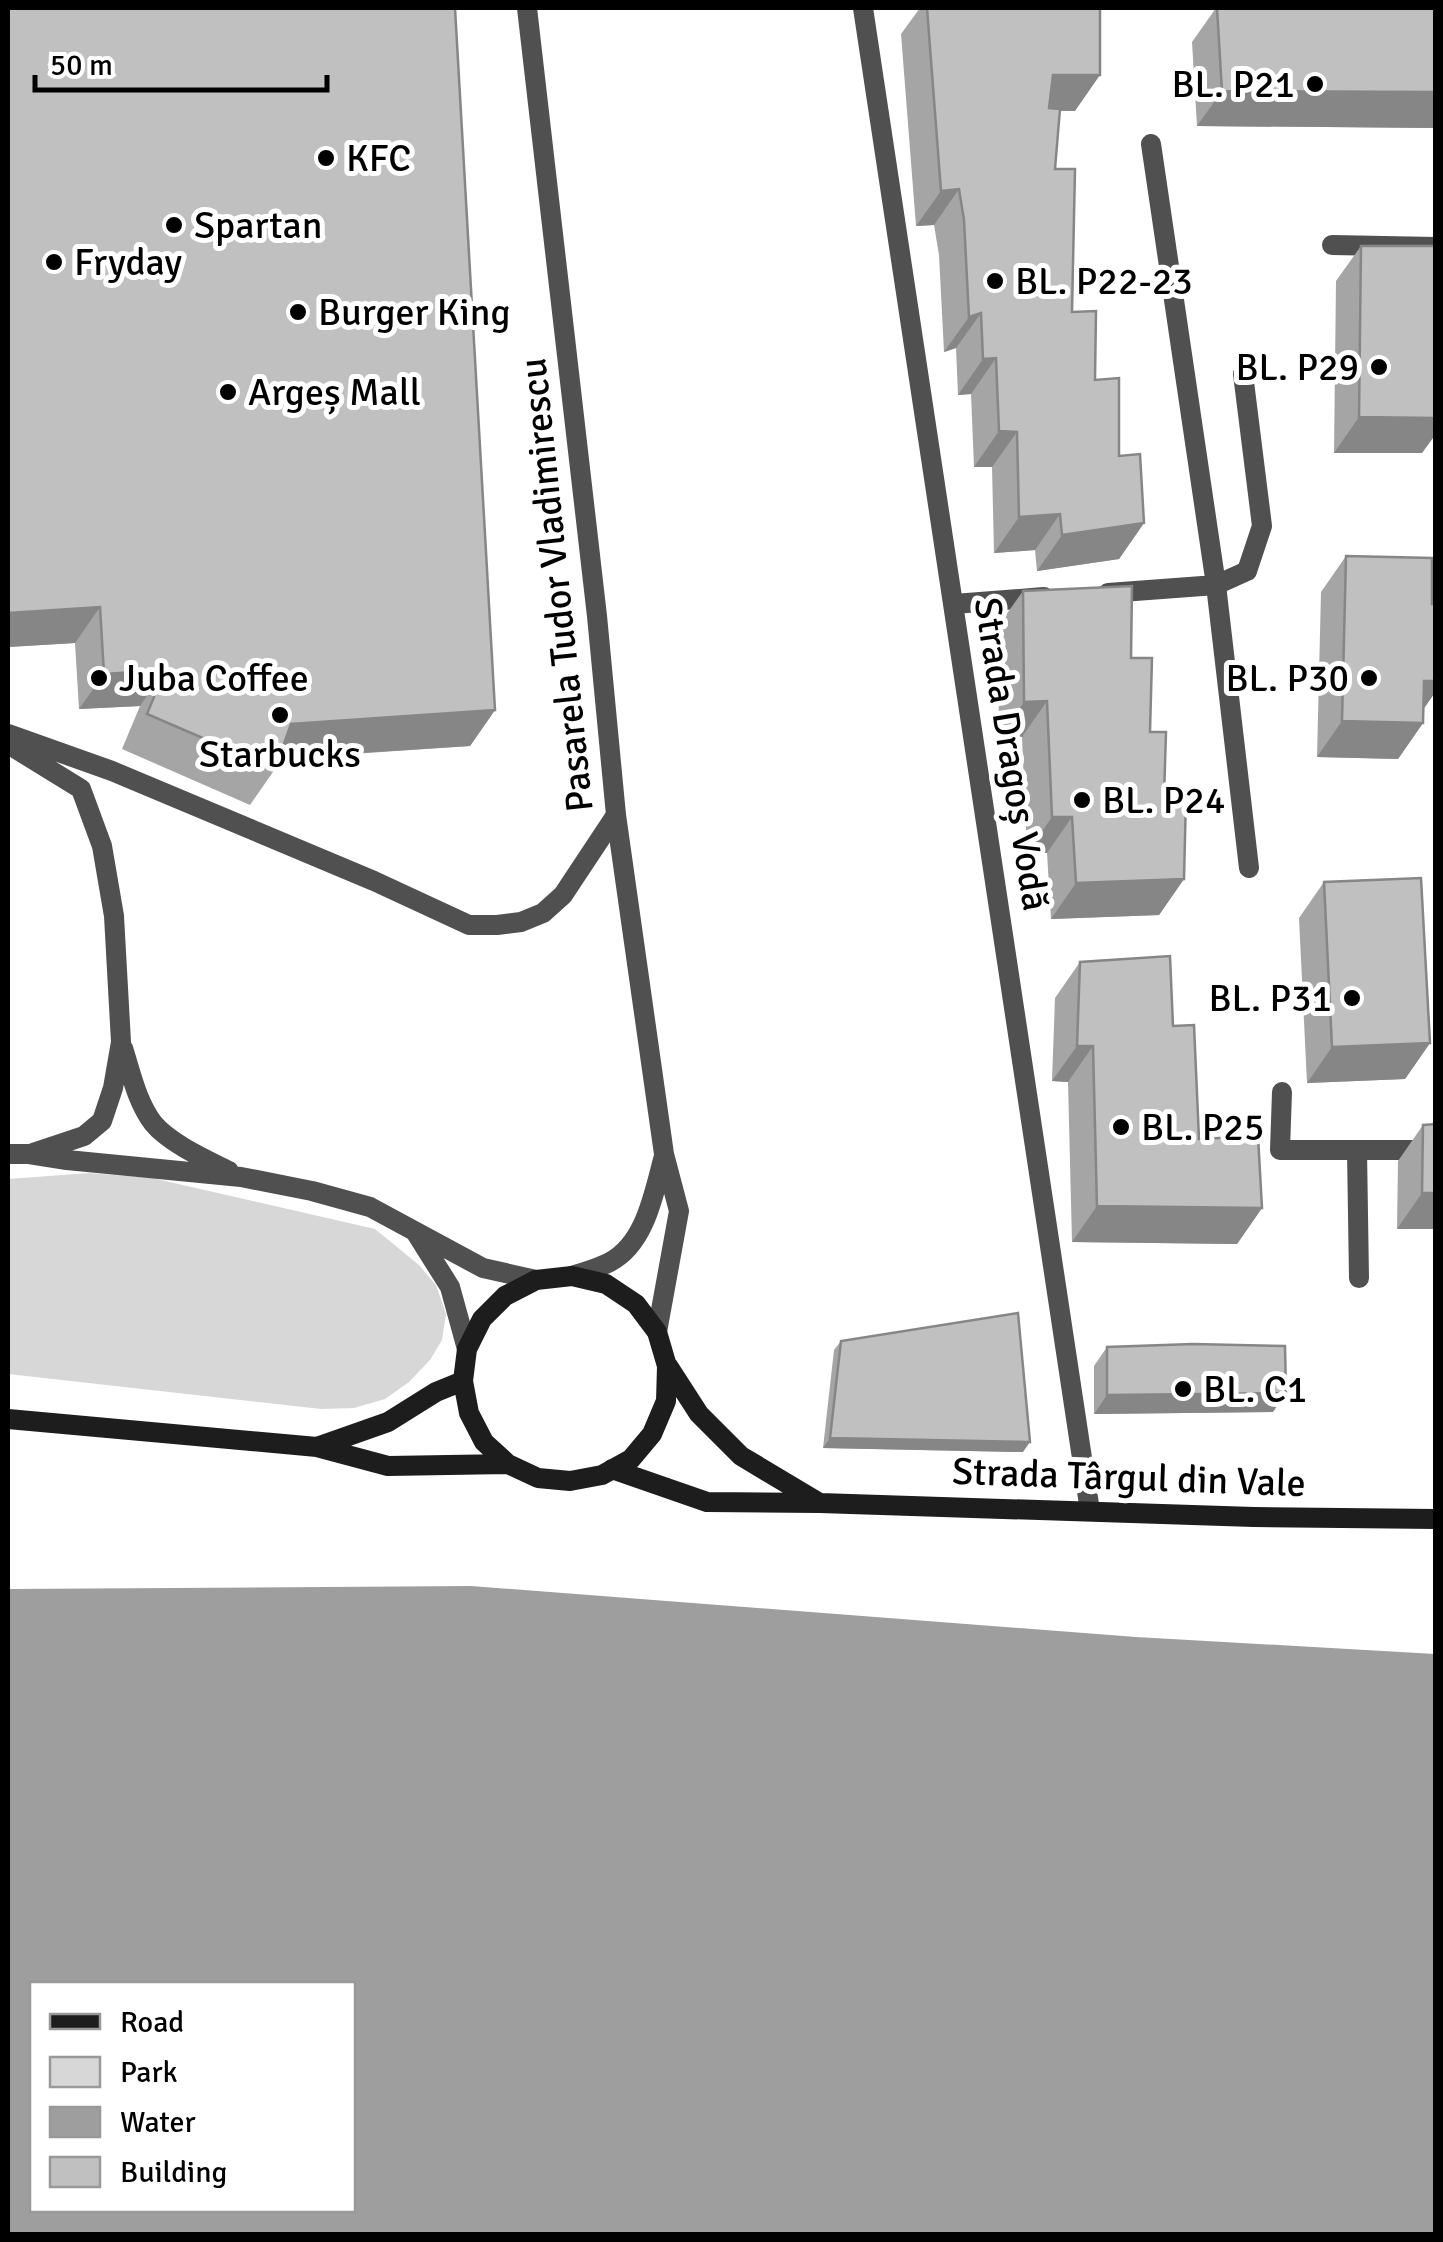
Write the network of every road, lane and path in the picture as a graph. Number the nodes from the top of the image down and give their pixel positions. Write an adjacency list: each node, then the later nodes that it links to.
1 (527, 8): 11 (street, Pasarela Tudor Vladimirescu)
2 (863, 8): 8 (street, Strada Dragoș Vodă)
3 (1151, 144): 7 (street)
4 (1332, 245): 5 (street)
5 (1436, 247)
6 (1243, 374): 7 (street)
7 (1216, 585): 8 (street); 12 (street)
8 (954, 604): 34 (street, Strada Dragoș Vodă)
9 (8, 734): 11 (street)
10 (8, 744): 13 (street)
11 (616, 815): 19 (street, Pasarela Tudor Vladimirescu)
12 (1249, 868)
13 (121, 1042): 18 (street); 20 (street)
14 (1282, 1092): 15 (street)
15 (1357, 1150): 16 (street); 23 (street)
16 (1436, 1150)
17 (8, 1154): 18 (street)
18 (29, 1154): 20 (street)
19 (664, 1154): 22 (street, Pasarela Tudor Vladimirescu); 25 (street, Pasarela Tudor Vladimirescu)
20 (241, 1177): 21 (street)
21 (414, 1231): 24 (street); 26 (street)
22 (572, 1276): 24 (street, Strada Târgul din Vale); 25 (street, Strada Târgul din Vale)
23 (1359, 1278)
24 (536, 1280): 26 (street, Strada Târgul din Vale)
25 (657, 1332): 27 (street, Strada Târgul din Vale)
26 (467, 1349): 28 (street, Strada Târgul din Vale)
27 (668, 1366): 32 (street, Strada Târgul din Vale); 33 (street, Strada Târgul din Vale)
28 (462, 1381): 30 (street, Strada Târgul din Vale); 31 (street, Strada Târgul din Vale)
29 (8, 1419): 30 (street, Strada Târgul din Vale)
30 (318, 1447): 31 (street, Strada Târgul din Vale)
31 (508, 1464): 32 (street, Strada Târgul din Vale)
32 (612, 1468): 33 (street, Strada Târgul din Vale)
33 (820, 1502): 34 (street, Strada Târgul din Vale)
34 (1090, 1512): 35 (street, Strada Târgul din Vale)
35 (1436, 1518)

